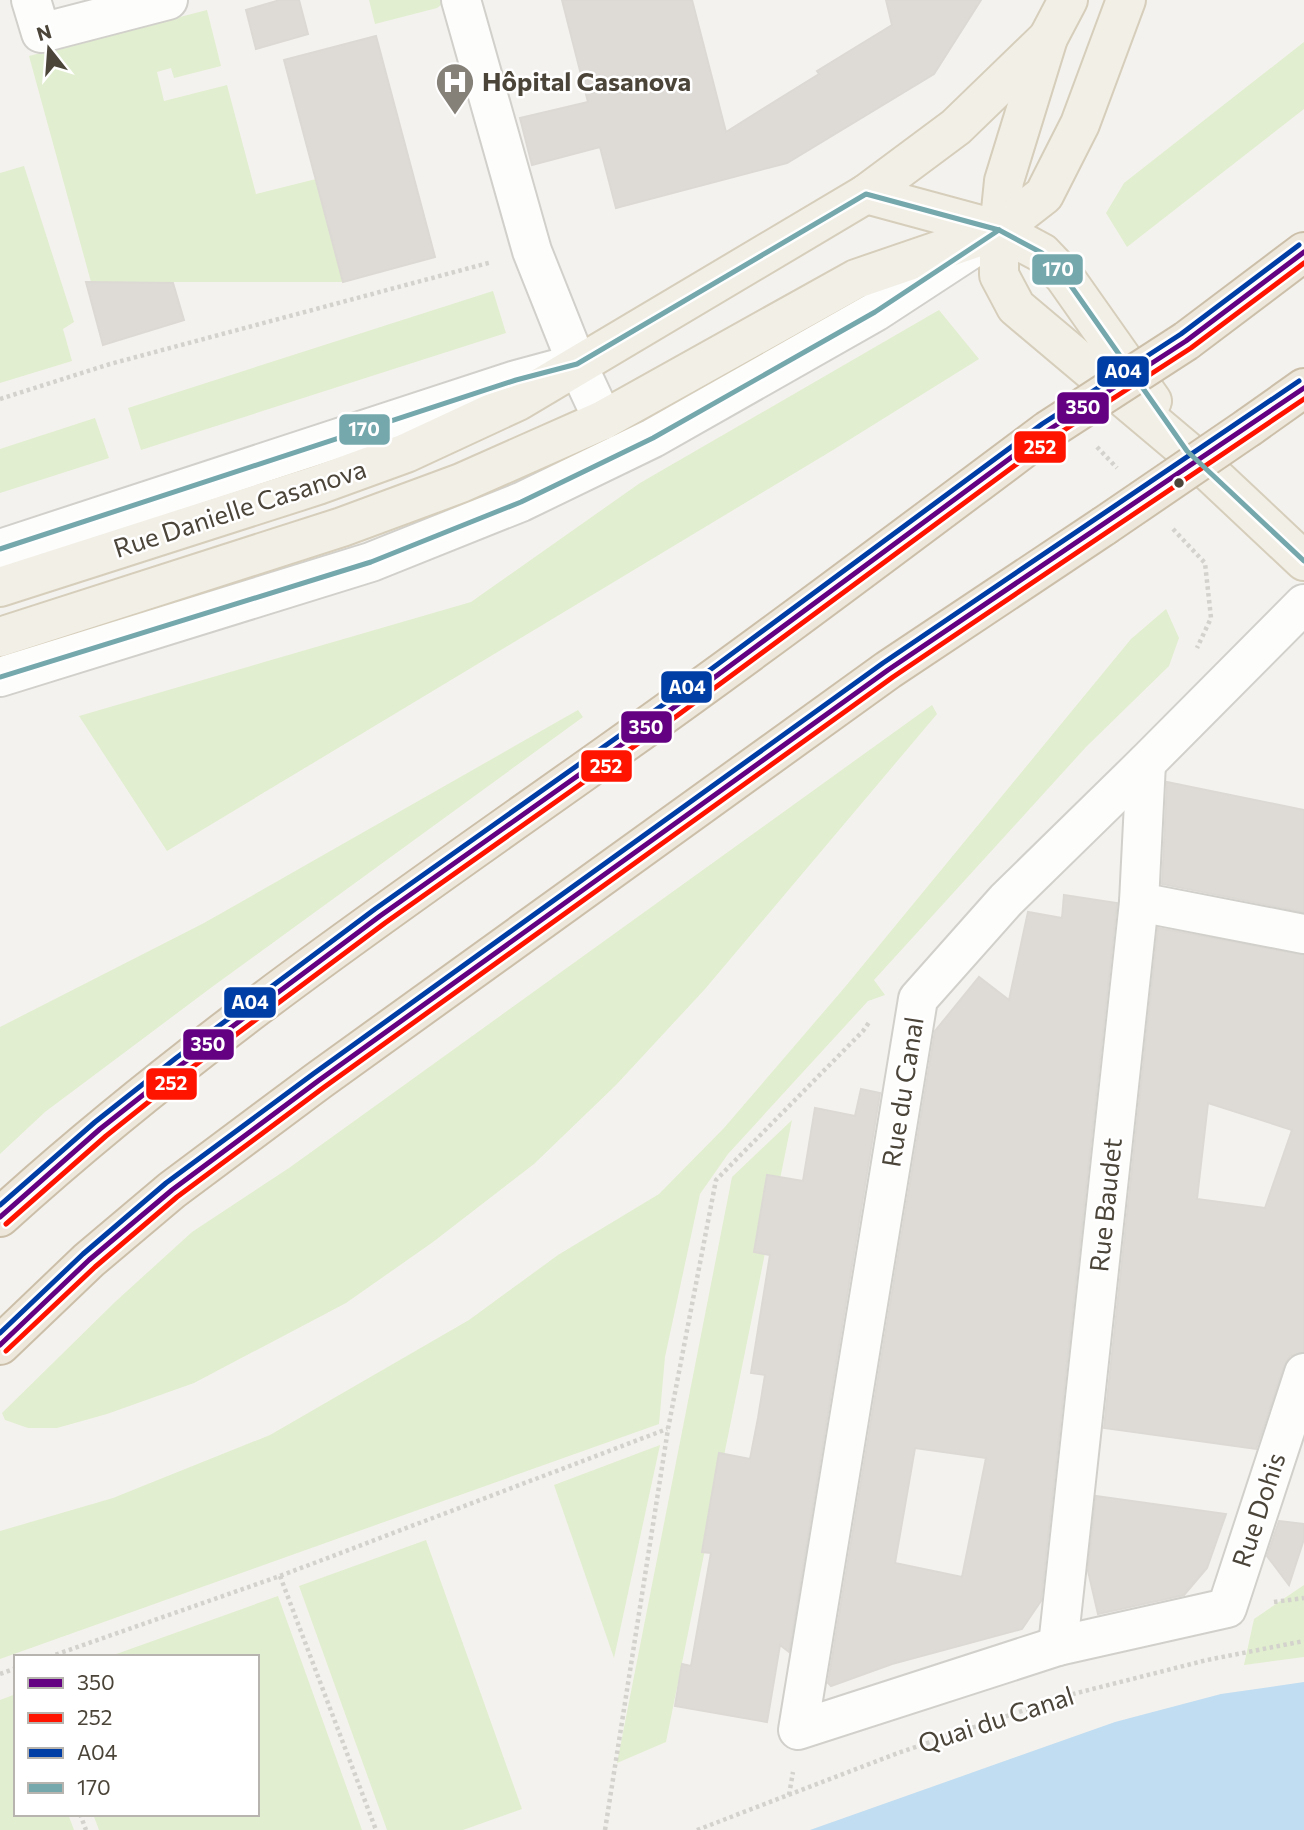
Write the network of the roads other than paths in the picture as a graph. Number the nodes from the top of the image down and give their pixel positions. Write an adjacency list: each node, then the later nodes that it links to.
1 (32, 0): 2 (street)
2 (168, 0)
3 (461, 0): 10 (street)
4 (1068, 0): 6 (main road)
5 (1126, 0): 8 (main road, Rue Danielle Casanova)
6 (1048, 38): 7 (main road, Rue Danielle Casanova); 8 (main road)
7 (866, 194): 8 (main road); 10 (main road, Rue Danielle Casanova)
8 (999, 230): 12 (main road, Rue Danielle Casanova); 13 (main road); 13 (main road); 19 (street)
9 (1304, 252): 23 (highway, bridge)
10 (577, 364): 12 (street); 14 (street); 16 (main road, Rue Danielle Casanova)
11 (1304, 388): 24 (highway, bridge)
12 (603, 419): 18 (main road, Rue Danielle Casanova)
13 (1187, 451): 15 (main road)
14 (0, 549)
15 (1304, 561)
16 (0, 587)
17 (1304, 604): 20 (street, Rue du Canal)
18 (0, 637)
19 (0, 677)
20 (1146, 763): 21 (street, Rue Baudet); 28 (street, Rue du Canal)
21 (1139, 902): 22 (street); 27 (street, Rue Baudet)
22 (1304, 934)
23 (0, 1217)
24 (0, 1345)
25 (1304, 1373): 26 (street, Rue Dohis)
26 (1227, 1608): 27 (street, Quai du Canal)
27 (1058, 1646): 28 (street, Quai du Canal)
28 (798, 1730)

